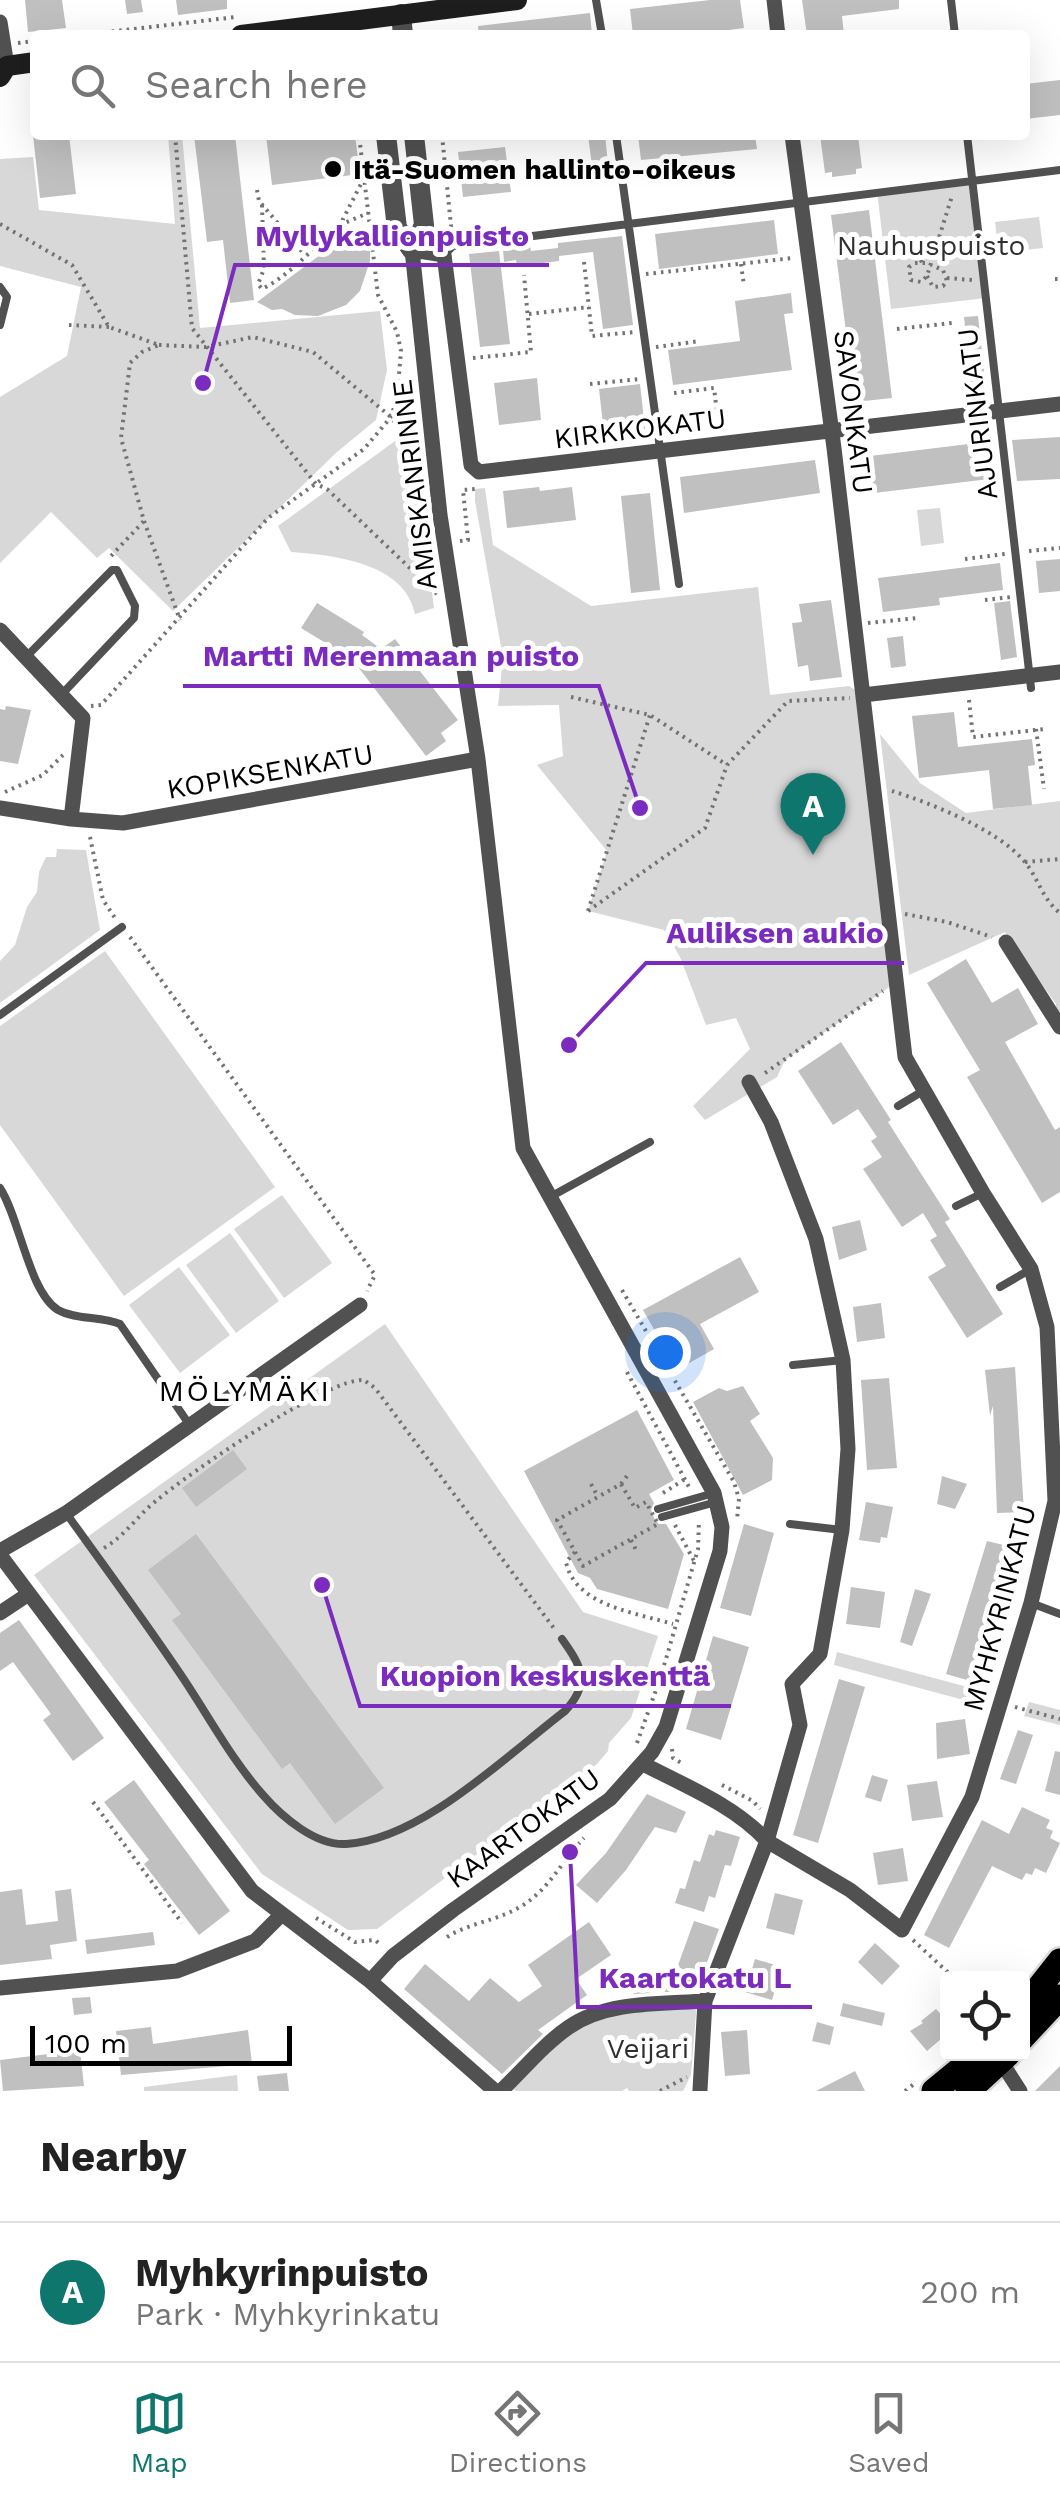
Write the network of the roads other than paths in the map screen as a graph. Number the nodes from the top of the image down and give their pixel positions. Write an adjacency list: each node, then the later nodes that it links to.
1 (516, 0): 5 (main road)
2 (596, 0): 9 (lane)
3 (774, 0): 10 (street)
4 (951, 0): 11 (lane)
5 (401, 16): 6 (main road)
6 (373, 17): 8 (main road)
7 (0, 22): 13 (street)
8 (241, 26)
9 (601, 30)
10 (777, 30)
11 (954, 30)
12 (30, 64): 13 (main road)
13 (4, 72)
14 (387, 140): 23 (street)
15 (415, 140): 23 (street)
16 (617, 140): 22 (lane)
17 (793, 140): 21 (street, SAVONKATU)
18 (968, 140): 20 (lane, AJURINKATU)
19 (1060, 170): 20 (lane)
20 (972, 180): 21 (lane); 28 (lane, AJURINKATU)
21 (802, 200): 22 (lane); 29 (street, SAVONKATU)
22 (628, 222): 24 (lane); 30 (lane)
23 (412, 250): 24 (street); 38 (street, AMISKANRINNE)
24 (444, 255): 30 (street, KIRKKOKATU)
25 (0, 287): 26 (lane)
26 (0, 325)
27 (1060, 404): 28 (street, KIRKKOKATU)
28 (999, 411): 29 (street, KIRKKOKATU); 35 (lane, AJURINKATU)
29 (832, 431): 30 (street, KIRKKOKATU); 36 (street, SAVONKATU)
30 (662, 451): 31 (lane)
31 (680, 584)
32 (0, 630): 33 (street)
33 (26, 658): 37 (street); 37 (lane)
34 (1060, 672): 35 (street)
35 (1030, 682): 36 (street)
36 (856, 690): 46 (street, MYHKYRINKATU)
37 (62, 695): 40 (street)
38 (478, 759): 40 (street, KOPIKSENKATU); 49 (street, AMISKANRINNE)
39 (0, 808): 40 (street)
40 (71, 820)
41 (122, 926): 43 (lane)
42 (1006, 942): 44 (street)
43 (0, 1015)
44 (1060, 1027)
45 (749, 1082): 57 (street)
46 (923, 1091): 47 (lane); 51 (street, MYHKYRINKATU)
47 (898, 1106)
48 (650, 1142): 52 (lane)
49 (539, 1178): 52 (street, KAARTOKATU)
50 (0, 1188): 59 (lane)
51 (983, 1193): 53 (lane); 54 (street, MYHKYRINKATU)
52 (550, 1198): 60 (street, KAARTOKATU)
53 (956, 1206)
54 (1031, 1269): 55 (lane); 64 (street, MYHKYRINKATU)
55 (1000, 1287)
56 (360, 1305): 59 (street)
57 (843, 1360): 58 (lane); 65 (street)
58 (793, 1364)
59 (191, 1427): 61 (street)
60 (715, 1498): 62 (lane); 72 (street, KAARTOKATU)
61 (66, 1513): 66 (street); 71 (lane)
62 (660, 1513)
63 (790, 1524): 65 (lane)
64 (1055, 1524): 68 (street, MYHKYRINKATU)
65 (842, 1530): 73 (street)
66 (0, 1553): 67 (street)
67 (27, 1595): 69 (street); 74 (street)
68 (1031, 1603): 70 (lane); 73 (street, MYHKYRINKATU)
69 (0, 1613)
70 (1060, 1614)
71 (562, 1639)
72 (648, 1758): 73 (street); 76 (street, KAARTOKATU)
73 (767, 1841): 80 (street)
74 (280, 1915): 76 (street); 77 (street)
75 (1060, 1960): 79 (main road)
76 (370, 1980): 86 (street)
77 (0, 1988)
78 (1060, 1998): 81 (main road)
79 (1030, 1999)
80 (705, 2001): 85 (street); 86 (street)
81 (1030, 2030)
82 (986, 2061): 87 (main road)
83 (991, 2061): 88 (main road)
84 (1000, 2061): 89 (street)
85 (695, 2082)
86 (498, 2091)
87 (934, 2091)
88 (968, 2091)
89 (1020, 2091)

